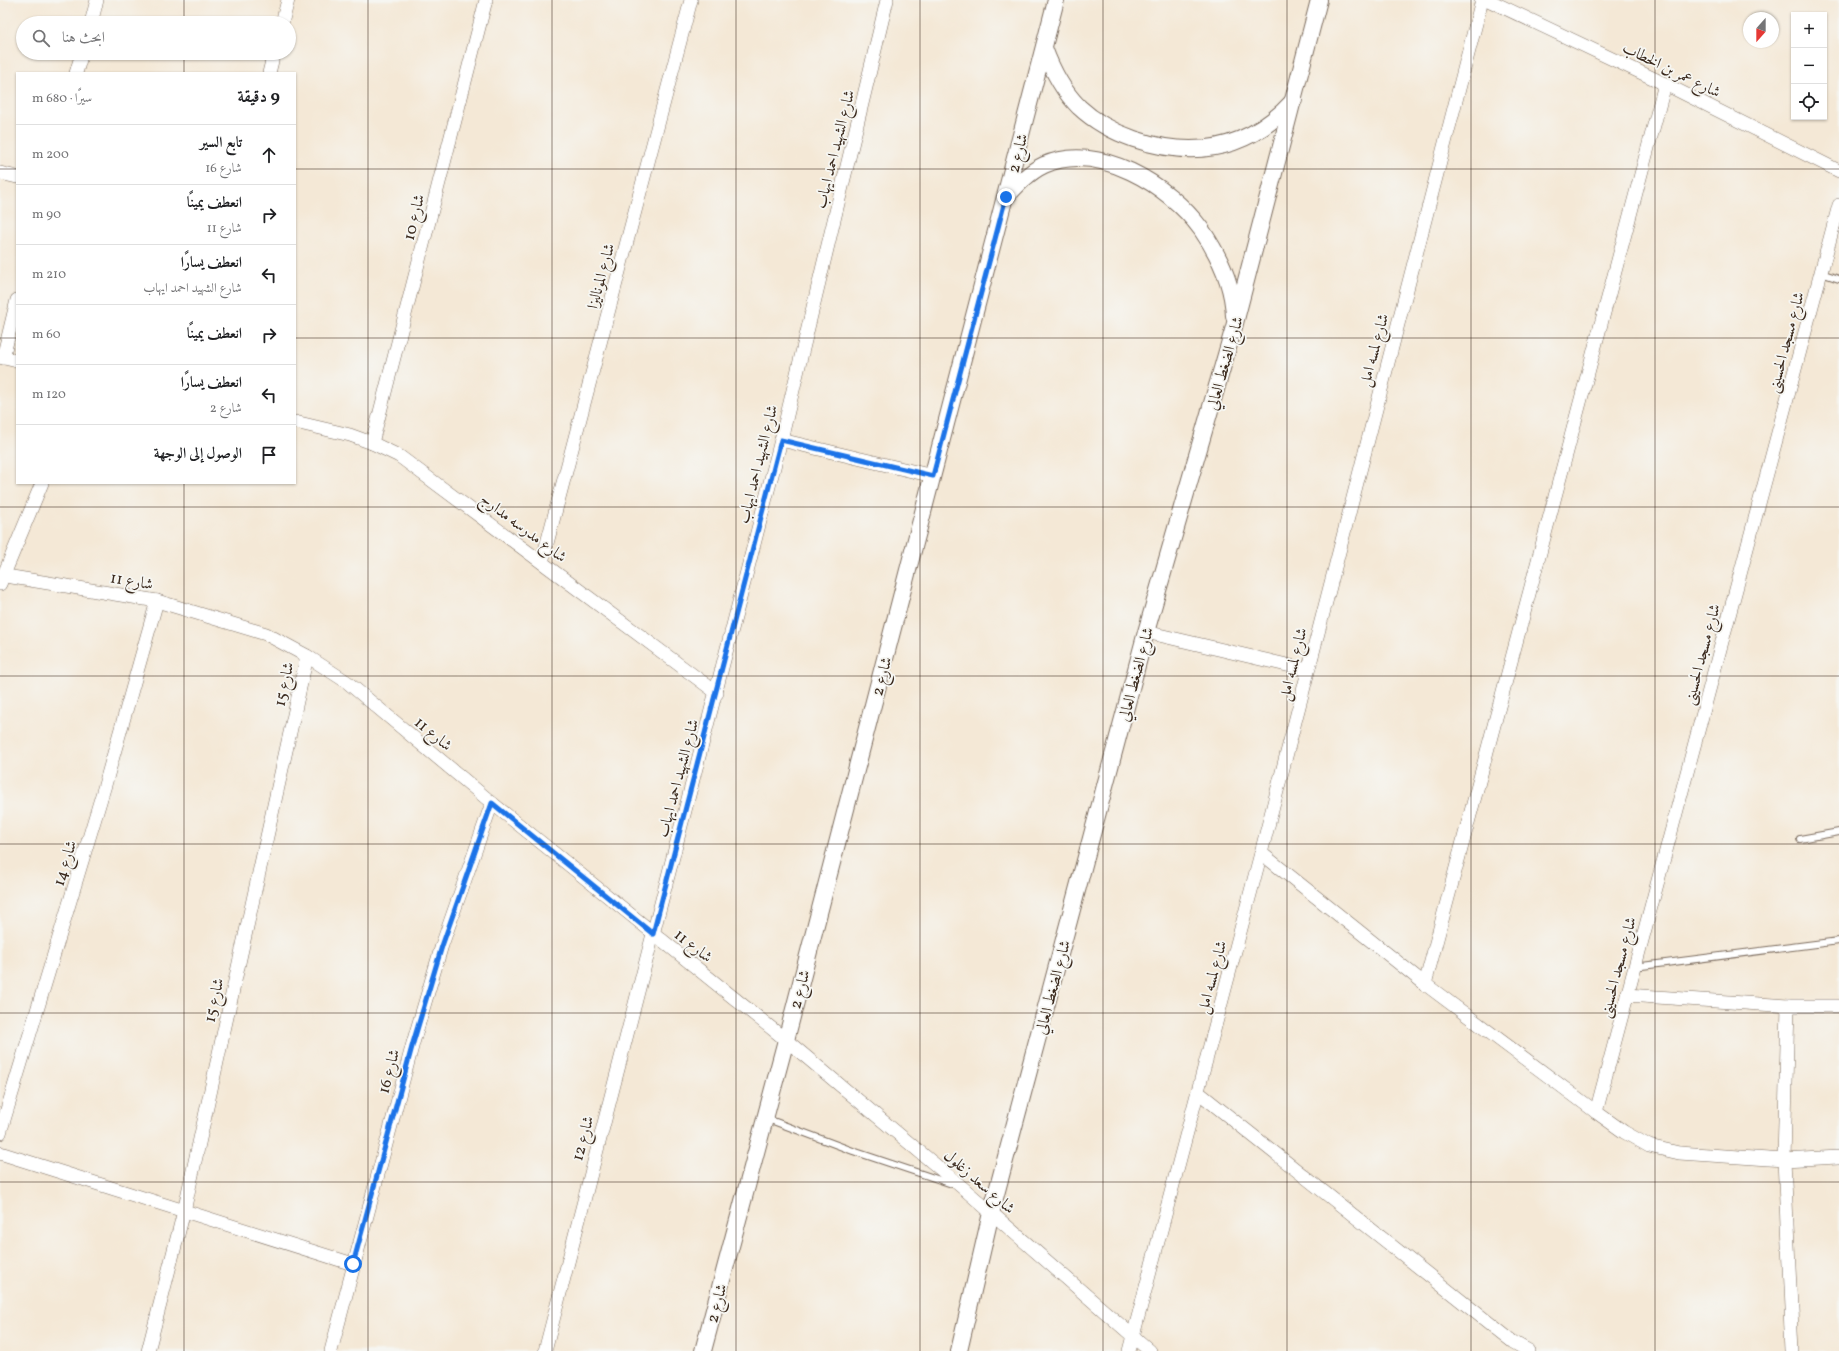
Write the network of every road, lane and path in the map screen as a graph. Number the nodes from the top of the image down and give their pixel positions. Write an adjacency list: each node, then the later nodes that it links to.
1 (97, 0): 10 (street)
2 (288, 0): 11 (street)
3 (486, 0): 32 (street, شارع 10)
4 (692, 0): 35 (street, شارع الموناليزا)
5 (887, 0): 31 (street, شارع الشهيد احمد ايهاب)
6 (1056, 0): 12 (street, شارع 2)
7 (1319, 0): 18 (street, شارع الضغط العالي)
8 (1482, 0): 40 (street, شارع لمسه امل)
9 (1488, 0): 17 (street, شارع عمر بن الخطاب)
10 (93, 16)
11 (284, 16)
12 (1044, 48): 18 (street); 22 (street, شارع 2)
13 (80, 60): 15 (street)
14 (272, 60): 16 (street)
15 (76, 72)
16 (268, 72)
17 (1666, 84): 19 (street, شارع عمر بن الخطاب); 49 (street)
18 (1295, 99): 27 (street, شارع الضغط العالي)
19 (1839, 171)
20 (0, 173): 21 (street)
21 (16, 177)
22 (1006, 197): 27 (street); 33 (street, شارع 2)
23 (1839, 206): 24 (street, شارع مسجد الحسينى)
24 (1821, 274): 25 (lane); 48 (street, شارع مسجد الحسينى)
25 (1839, 279)
26 (16, 304): 28 (street)
27 (1234, 327): 38 (street, شارع الضغط العالي)
28 (2, 357): 29 (street)
29 (16, 361)
30 (296, 422): 32 (street, شارع مدرسه مدارج)
31 (781, 440): 33 (street); 41 (street, شارع الشهيد احمد ايهاب)
32 (372, 443): 35 (street, شارع مدرسه مدارج)
33 (933, 476): 53 (street, شارع 2)
34 (42, 484): 36 (street)
35 (542, 562): 41 (street, شارع مدرسه مدارج)
36 (1, 578): 37 (street, شارع 11)
37 (157, 602): 39 (street, شارع 11); 57 (street, شارع 14)
38 (1146, 632): 40 (street); 63 (street, شارع الضغط العالي)
39 (307, 656): 42 (street, شارع 11); 62 (street, شارع 15)
40 (1308, 670): 45 (street, شارع لمسه امل)
41 (716, 693): 46 (street, شارع الشهيد احمد ايهاب)
42 (492, 803): 46 (street, شارع 11); 64 (street, شارع 16)
43 (1839, 832): 44 (lane)
44 (1800, 839)
45 (1261, 853): 49 (street); 54 (street, شارع لمسه امل)
46 (653, 934): 53 (street, شارع 11); 68 (street, شارع 12)
47 (1839, 941): 48 (lane)
48 (1634, 967): 50 (street, شارع مسجد الحسينى)
49 (1425, 984): 55 (street)
50 (1627, 995): 51 (street); 55 (street, شارع مسجد الحسينى)
51 (1788, 1006): 52 (street); 60 (street)
52 (1839, 1006)
53 (786, 1040): 56 (street, شارع 2); 61 (street, شارع سعد زغلول)
54 (1198, 1092): 65 (street, شارع لمسه امل); 73 (street)
55 (1596, 1112): 60 (street)
56 (765, 1118): 61 (lane); 69 (street, شارع 2)
57 (0, 1133)
58 (0, 1153): 62 (street)
59 (1839, 1157): 60 (street)
60 (1784, 1160): 74 (street)
61 (963, 1188): 63 (street, شارع سعد زغلول)
62 (184, 1211): 64 (street); 66 (street, شارع 15)
63 (992, 1213): 65 (street, شارع سعد زغلول); 70 (street, شارع الضغط العالي)
64 (353, 1264): 67 (street, شارع 16)
65 (1133, 1335): 71 (street, شارع لمسه امل); 72 (street, شارع سعد زغلول)
66 (148, 1351)
67 (331, 1351)
68 (545, 1351)
69 (703, 1351)
70 (959, 1351)
71 (1129, 1351)
72 (1150, 1351)
73 (1529, 1351)
74 (1793, 1351)

